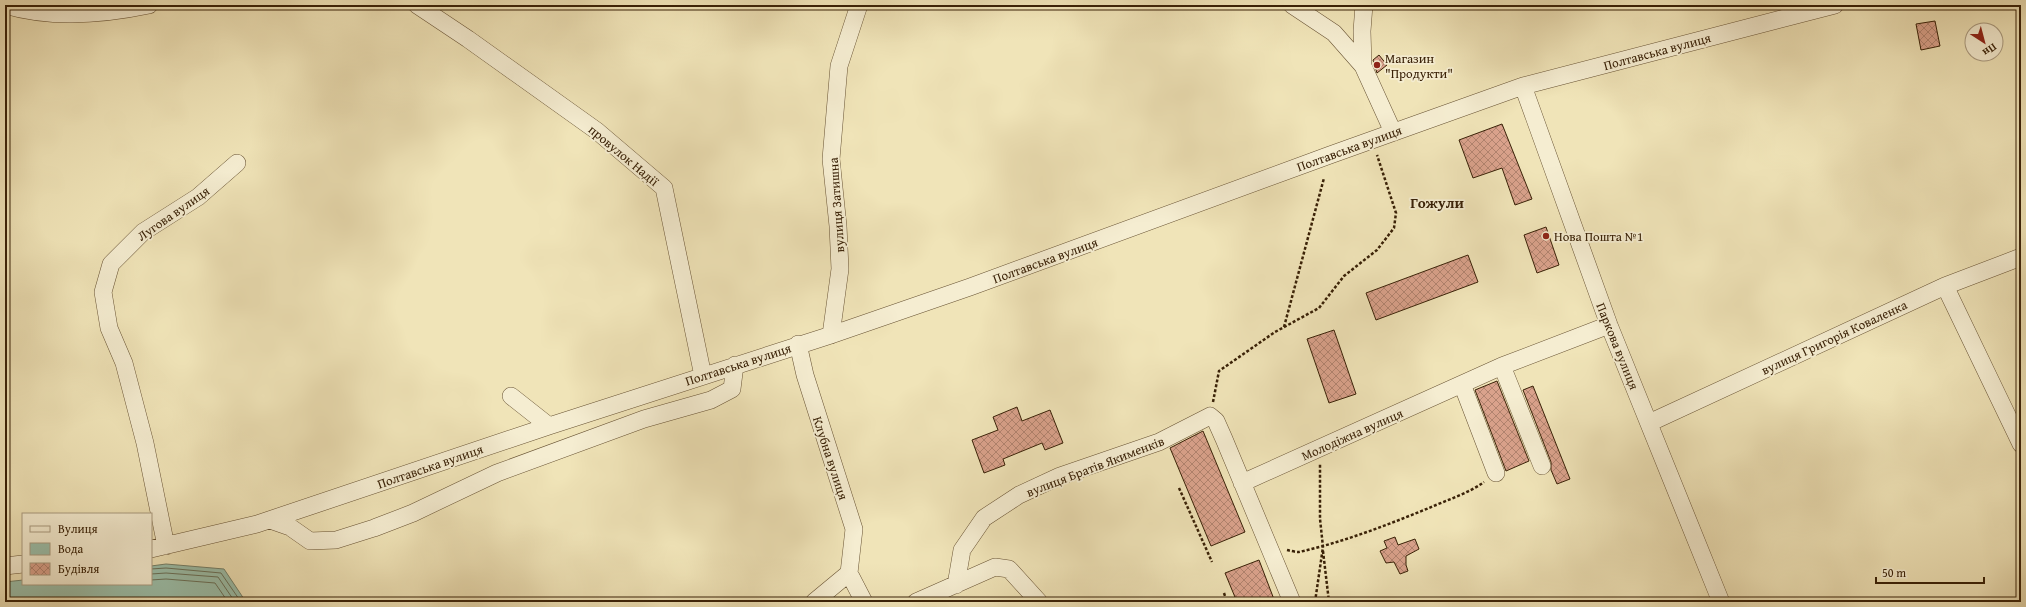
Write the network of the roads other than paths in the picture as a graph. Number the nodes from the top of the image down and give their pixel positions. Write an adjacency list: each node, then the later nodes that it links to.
1 (5, 5): 2 (street)
2 (149, 5)
3 (417, 5): 20 (street, провулок Надії)
4 (859, 5): 16 (street, вулиця Затишна)
5 (1292, 5): 9 (street)
6 (1364, 5): 9 (street)
7 (1835, 5): 8 (street, Полтавська вулиця)
8 (1804, 9): 10 (street, Полтавська вулиця)
9 (1363, 66): 11 (street)
10 (1523, 86): 11 (street, Полтавська вулиця); 15 (street, Паркова вулиця)
11 (1393, 132): 16 (street, Полтавська вулиця)
12 (237, 163): 30 (street, Лугова вулиця)
13 (2021, 257): 14 (street, вулиця Григорія Коваленка)
14 (1945, 286): 23 (street, вулиця Григорія Коваленка); 25 (street)
15 (1609, 325): 19 (street, Молодіжна вулиця); 23 (street, Паркова вулиця)
16 (831, 335): 17 (street, Полтавська вулиця)
17 (798, 344): 18 (street, Полтавська вулиця); 33 (street, Клубна вулиця)
18 (735, 365): 20 (street, Полтавська вулиця); 29 (street)
19 (1502, 366): 21 (street, Молодіжна вулиця); 26 (street)
20 (703, 376): 24 (street, Полтавська вулиця)
21 (1462, 384): 27 (street); 28 (street, Молодіжна вулиця)
22 (511, 396): 24 (street)
23 (1649, 423): 40 (street, Паркова вулиця)
24 (549, 426): 29 (street, Полтавська вулиця)
25 (2021, 444)
26 (1542, 466)
27 (1496, 473)
28 (1242, 483): 34 (street, вулиця Братів Якименків); 39 (street)
29 (263, 522): 30 (street, Полтавська вулиця)
30 (159, 547)
31 (22, 564): 32 (street)
32 (5, 566)
33 (849, 573): 35 (street); 36 (street)
34 (956, 585): 37 (street); 38 (street)
35 (814, 602)
36 (864, 602)
37 (916, 602)
38 (1039, 602)
39 (1292, 602)
40 (1721, 602)

